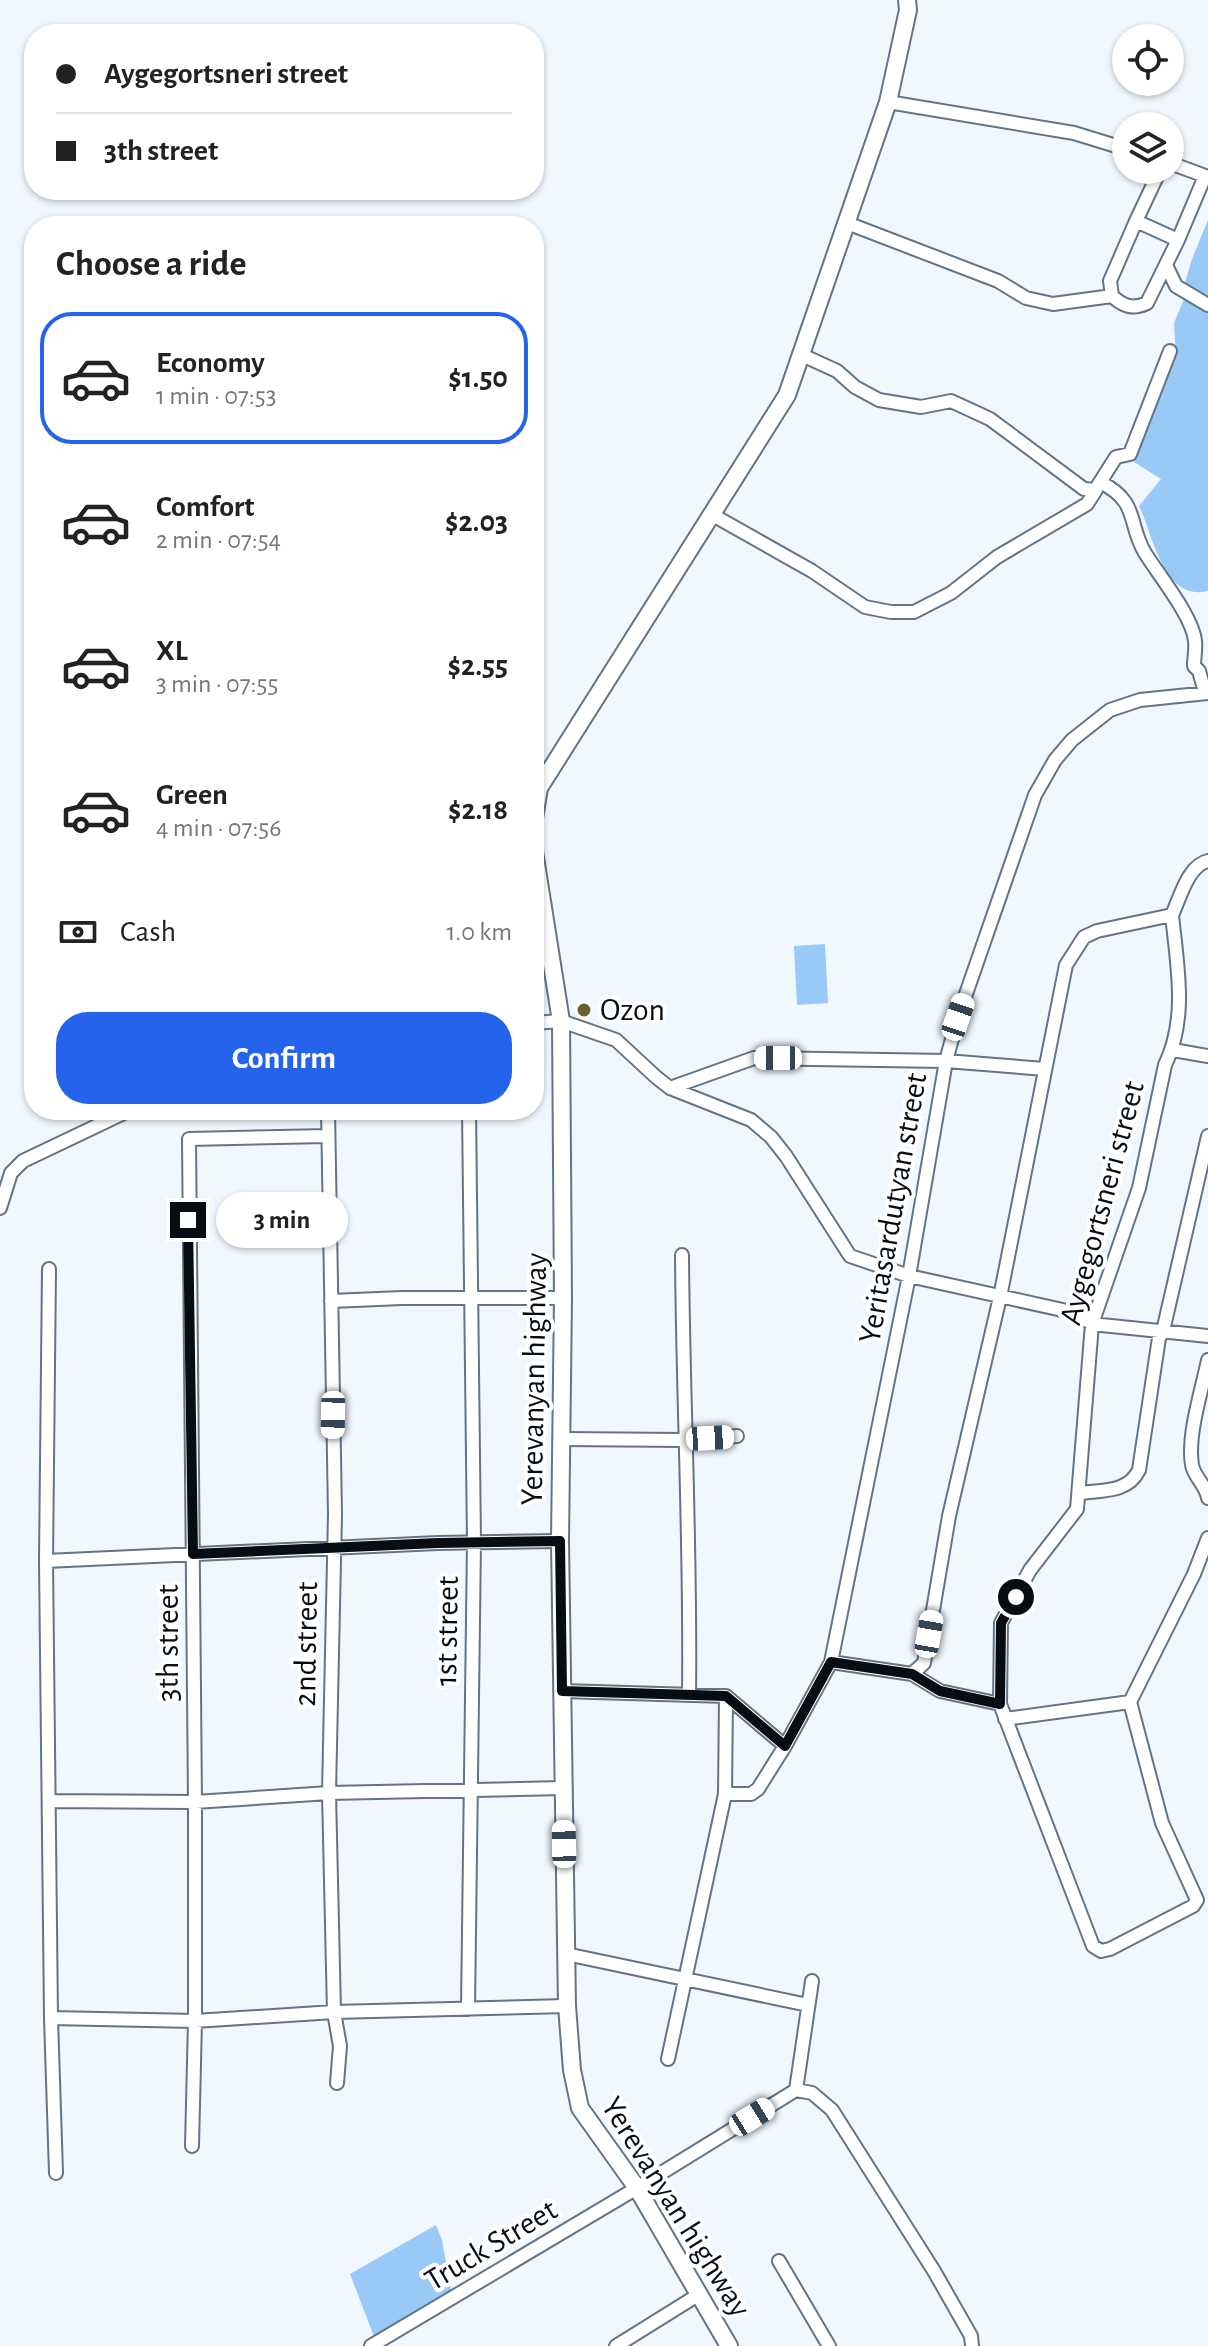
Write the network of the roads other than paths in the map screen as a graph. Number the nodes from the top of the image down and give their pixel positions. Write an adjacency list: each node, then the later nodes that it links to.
1 (907, 0): 2 (main road)
2 (888, 102): 3 (street); 8 (main road)
3 (1112, 145)
4 (1184, 168): 5 (street)
5 (1206, 176): 9 (street)
6 (1153, 184): 7 (street)
7 (1136, 221): 9 (street); 11 (street)
8 (847, 223): 11 (street); 14 (main road)
9 (1178, 240): 10 (street)
10 (1166, 265): 11 (street); 12 (street)
11 (1112, 296)
12 (1208, 305)
13 (1170, 351): 15 (street)
14 (802, 355): 15 (street); 16 (main road)
15 (1098, 486): 16 (street); 17 (street)
16 (711, 514): 18 (main road)
17 (1207, 692): 26 (street, Yeritasardutyan street)
18 (544, 780)
19 (1208, 861): 20 (street)
20 (1172, 915): 24 (street, Aygegortsneri street); 27 (street)
21 (544, 944): 22 (main road, Yerevanyan highway)
22 (561, 1021): 23 (street); 28 (street); 40 (main road, Yerevanyan highway)
23 (544, 1022)
24 (1173, 1050): 25 (street); 42 (street, Aygegortsneri street)
25 (1208, 1056)
26 (946, 1061): 27 (street); 28 (street); 37 (street, Yeritasardutyan street)
27 (1045, 1069): 39 (street)
28 (670, 1088): 37 (street)
29 (109, 1120): 34 (street)
30 (328, 1120): 32 (street, 2nd street)
31 (469, 1120): 38 (street, 1st street)
32 (328, 1136): 41 (street, 2nd street); 55 (street, 3th street)
33 (1208, 1136): 43 (street)
34 (0, 1208)
35 (682, 1255): 48 (street)
36 (49, 1269): 56 (street)
37 (909, 1276): 39 (street); 57 (street, Yeritasardutyan street)
38 (472, 1297): 40 (street); 41 (street); 53 (street, 1st street)
39 (1000, 1297): 42 (street); 58 (street)
40 (563, 1298): 47 (main road, Yerevanyan highway)
41 (331, 1301): 54 (street, 2nd street)
42 (1092, 1324): 43 (street); 49 (street, Aygegortsneri street)
43 (1163, 1331): 44 (street); 49 (street)
44 (1208, 1336)
45 (1208, 1360): 50 (street)
46 (737, 1436): 48 (street)
47 (562, 1439): 48 (street); 52 (main road, Yerevanyan highway)
48 (684, 1440): 60 (street)
49 (1080, 1493): 63 (street, Aygegortsneri street)
50 (1208, 1498)
51 (1208, 1538): 62 (street)
52 (560, 1541): 53 (street); 59 (main road, Yerevanyan highway)
53 (474, 1542): 54 (street); 67 (street, 1st street)
54 (335, 1549): 55 (street); 68 (street, 2nd street)
55 (193, 1554): 56 (street); 71 (street, 3th street)
56 (46, 1561): 70 (street)
57 (831, 1662): 58 (street); 65 (street, Yeritasardutyan street)
58 (912, 1674): 63 (street)
59 (562, 1691): 60 (street); 66 (main road, Yerevanyan highway)
60 (689, 1695): 61 (street)
61 (726, 1696): 65 (street); 69 (street)
62 (1130, 1702): 64 (street); 64 (street, Aygegortsneri street)
63 (1000, 1704): 64 (street, Aygegortsneri street)
64 (1005, 1719)
65 (785, 1746): 69 (street, Yeritasardutyan street)
66 (563, 1788): 67 (street); 72 (main road, Yerevanyan highway)
67 (471, 1790): 68 (street); 77 (street, 1st street)
68 (329, 1793): 71 (street); 78 (street, 2nd street)
69 (725, 1794): 73 (street)
70 (49, 1801): 71 (street); 79 (street)
71 (195, 1802): 80 (street, 3th street)
72 (566, 1954): 73 (street); 76 (main road, Yerevanyan highway)
73 (686, 1980): 75 (street); 81 (street)
74 (812, 1981): 75 (street)
75 (808, 2005): 83 (street)
76 (567, 2006): 77 (street); 86 (main road, Yerevanyan highway)
77 (468, 2009): 78 (street)
78 (334, 2012): 80 (street); 82 (street, 2nd street)
79 (51, 2018): 80 (street); 85 (street)
80 (195, 2021): 84 (street, 3th street)
81 (668, 2059)
82 (337, 2083)
83 (796, 2090): 86 (street, Truck Street); 93 (street)
84 (192, 2146)
85 (56, 2173)
86 (637, 2188): 88 (main road, Yerevanyan highway); 89 (street, Truck Street)
87 (779, 2261): 92 (street)
88 (698, 2295): 90 (street); 91 (main road, Yerevanyan highway)
89 (371, 2346)
90 (616, 2346)
91 (729, 2346)
92 (829, 2346)
93 (972, 2346)

